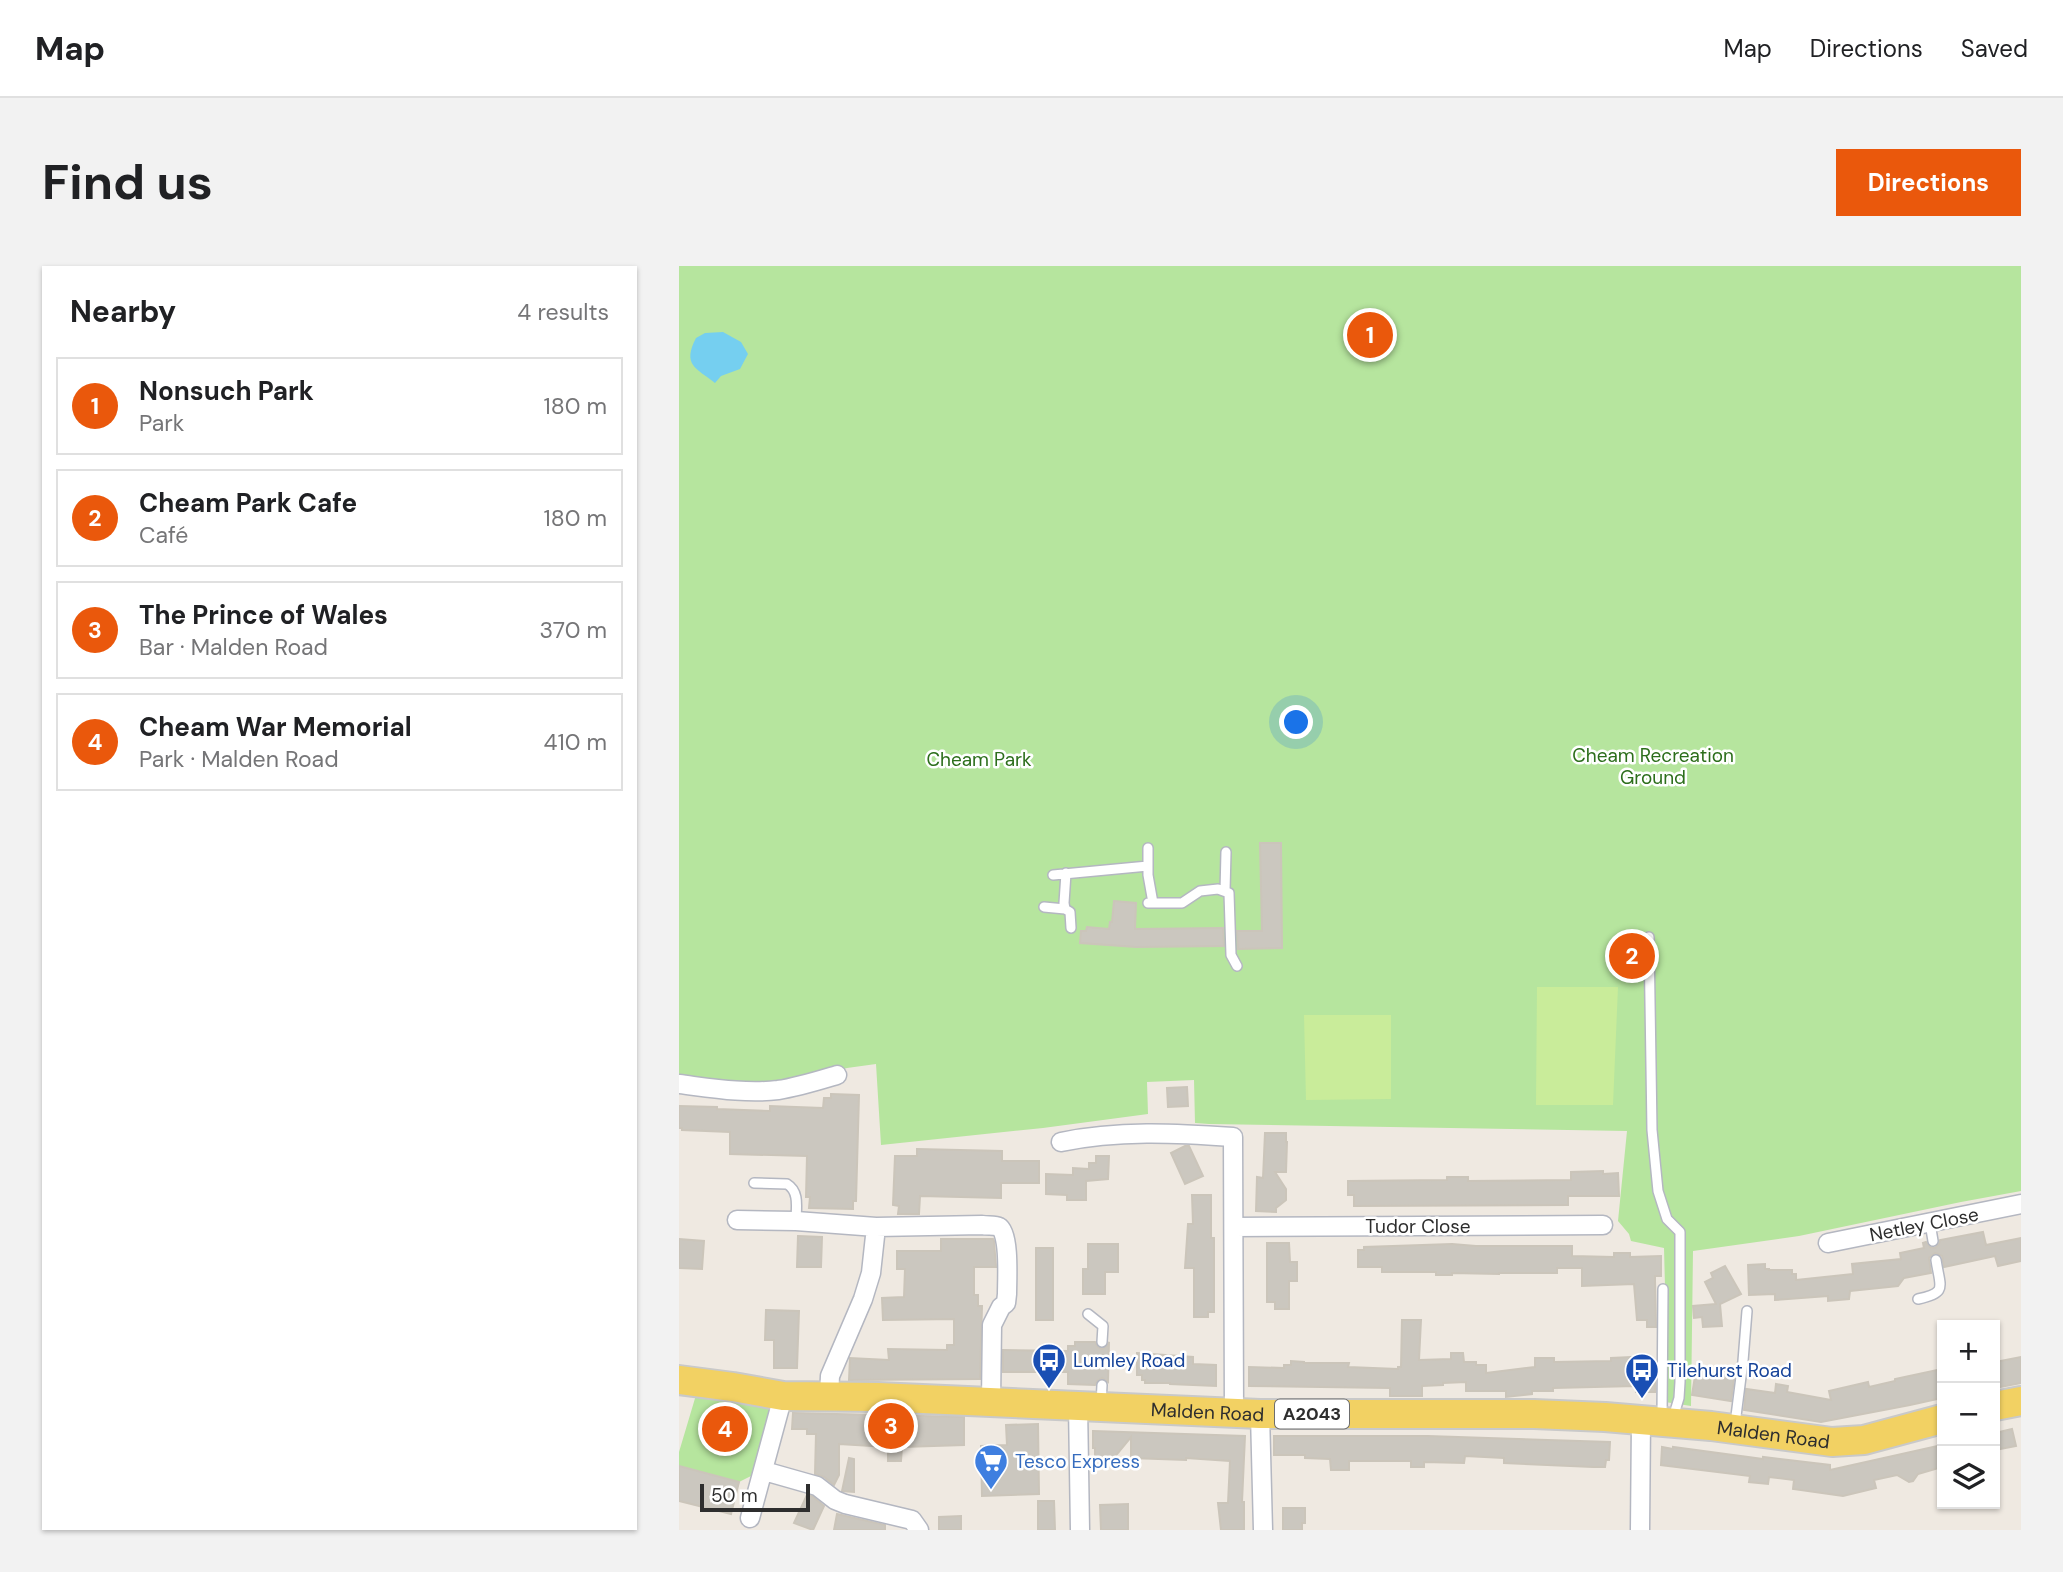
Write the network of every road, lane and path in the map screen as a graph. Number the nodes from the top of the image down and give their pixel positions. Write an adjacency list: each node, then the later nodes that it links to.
1 (1148, 849): 3 (lane)
2 (1226, 852): 6 (lane)
3 (1148, 866): 4 (lane); 6 (lane)
4 (1066, 873): 5 (lane); 8 (lane)
5 (1053, 875)
6 (1224, 891): 11 (lane)
7 (1044, 907): 8 (lane)
8 (1065, 909): 9 (lane)
9 (1071, 928)
10 (1649, 937): 38 (lane)
11 (1237, 966)
12 (837, 1076): 13 (street)
13 (679, 1084)
14 (1061, 1142): 21 (street)
15 (754, 1183): 18 (lane)
16 (2021, 1204): 22 (street, Netley Close)
17 (737, 1220): 18 (street)
18 (796, 1221): 20 (street)
19 (1603, 1224): 21 (street, Tudor Close)
20 (876, 1227): 31 (street); 33 (street)
21 (1234, 1227): 36 (street)
22 (1828, 1243)
23 (1936, 1260): 25 (lane)
24 (1663, 1289): 38 (lane)
25 (1918, 1299)
26 (1747, 1311): 39 (lane)
27 (1088, 1314): 28 (lane)
28 (1103, 1342)
29 (679, 1380): 30 (main road, Malden Road / A2043)
30 (783, 1396): 31 (main road, Malden Road / A2043); 40 (street)
31 (829, 1396): 33 (main road, Malden Road / A2043)
32 (1094, 1398): 33 (main road, Malden Road / A2043); 36 (main road, Malden Road / A2043); 43 (street)
33 (991, 1401)
34 (2021, 1401): 35 (main road)
35 (2000, 1405)
36 (1247, 1413): 38 (main road, Malden Road / A2043); 44 (street)
37 (1937, 1420): 39 (main road, Malden Road / A2043)
38 (1658, 1421): 39 (main road, Malden Road / A2043); 45 (street)
39 (1734, 1429)
40 (764, 1471): 41 (street); 42 (street)
41 (750, 1518)
42 (919, 1530)
43 (1080, 1530)
44 (1263, 1530)
45 (1640, 1530)

